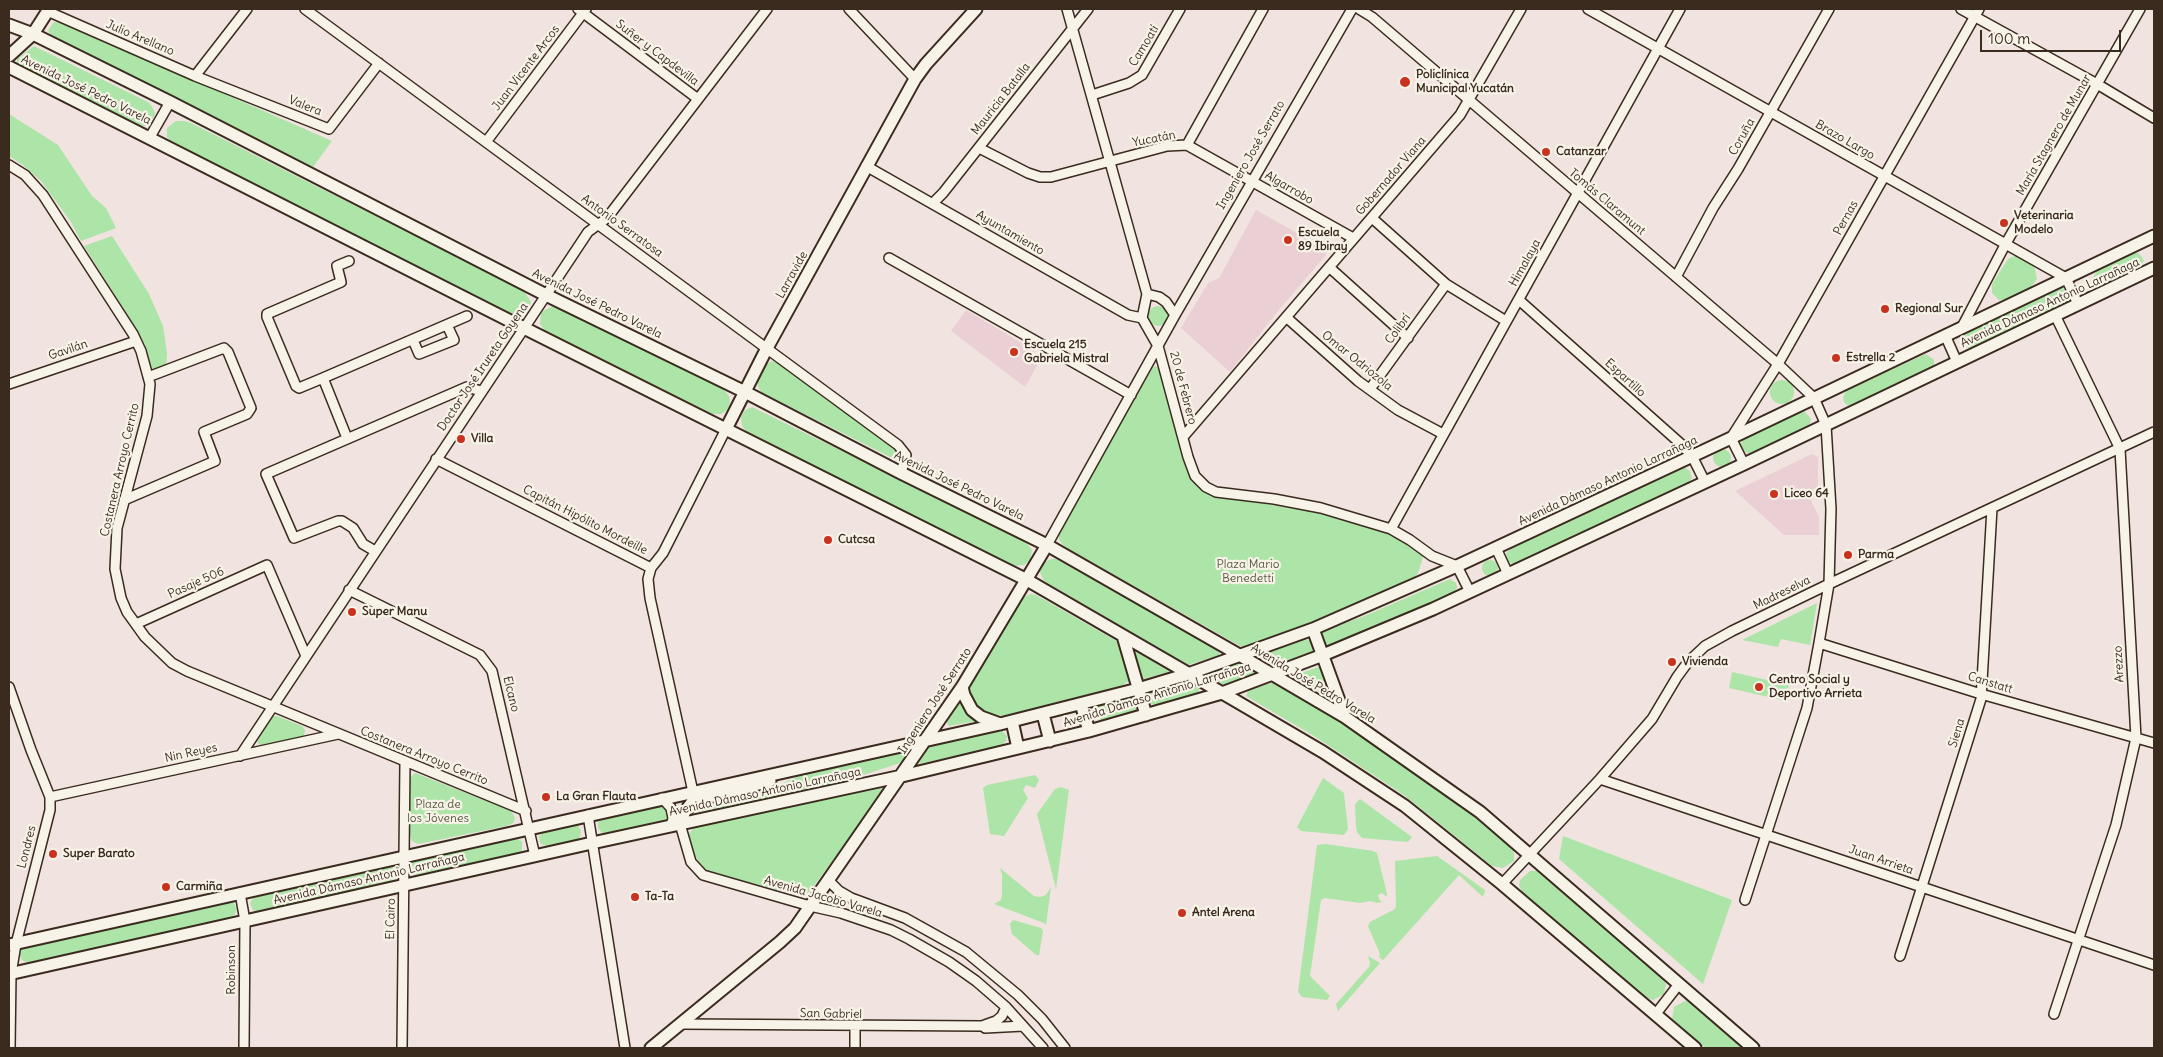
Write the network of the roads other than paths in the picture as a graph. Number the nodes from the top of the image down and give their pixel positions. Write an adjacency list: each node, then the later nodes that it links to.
1 (247, 9): 28 (street)
2 (305, 9): 26 (street, Antonio Serratosa)
3 (767, 9): 32 (street, Doctor José Irureta Goyena)
4 (849, 9): 29 (street)
5 (976, 9): 29 (street, Larravide)
6 (1068, 9): 22 (street)
7 (1088, 9): 22 (street, Mauricia Batalla)
8 (1180, 9): 31 (street, Camoatí)
9 (1263, 9): 39 (street, Yucatán)
10 (1352, 9): 45 (street, Ingeniero José Serrato)
11 (1359, 9): 33 (street, Tomás Claramunt)
12 (1521, 9): 33 (street, Gobernador Viana)
13 (1588, 9): 24 (street, Brazo Largo)
14 (1680, 9): 24 (street, Himalaya)
15 (1829, 9): 35 (street, Coruña)
16 (1961, 9): 20 (street)
17 (2140, 9): 30 (street, María Stagnero de Munar)
18 (48, 10): 23 (street); 28 (street, Julio Arellano)
19 (583, 10): 32 (street, Suñer y Capdevilla); 38 (street, Juan Vicente Arcos)
20 (1977, 13): 30 (street); 44 (street, Pernas)
21 (9, 24): 23 (street, Avenida José Pedro Varela)
22 (1073, 28): 31 (street); 40 (street, Mauricia Batalla)
23 (33, 34): 25 (street); 34 (street, Avenida José Pedro Varela)
24 (1658, 48): 35 (street, Brazo Largo); 46 (street, Himalaya)
25 (9, 56)
26 (379, 63): 28 (street, Valera); 38 (street, Antonio Serratosa)
27 (9, 67): 37 (street, Avenida José Pedro Varela)
28 (195, 76)
29 (915, 79): 43 (street, Larravide)
30 (2097, 84): 36 (street); 52 (street, María Stagnero de Munar)
31 (1092, 95): 41 (street)
32 (698, 99): 49 (street, Doctor José Irureta Goyena)
33 (1468, 100): 46 (street, Tomás Claramunt); 48 (street, Gobernador Viana)
34 (170, 102): 37 (street, Avenida José Pedro Varela); 61 (street, Avenida José Pedro Varela)
35 (1770, 112): 44 (street, Brazo Largo); 57 (street, Coruña)
36 (2154, 118)
37 (150, 137): 72 (street, Avenida José Pedro Varela)
38 (486, 142): 49 (street, Antonio Serratosa)
39 (1186, 145): 41 (street, Yucatán); 45 (street, Algarrobo)
40 (979, 148): 41 (street, Yucatán); 47 (street, Mauricia Batalla)
41 (1110, 161): 60 (street)
42 (9, 165): 76 (street, Costanera Arroyo Cerrito)
43 (866, 166): 47 (street, Ayuntamiento); 78 (street, Larravide)
44 (1884, 177): 52 (street, Brazo Largo); 80 (street, Pernas)
45 (1252, 181): 50 (street, Algarrobo); 64 (street, Ingeniero José Serrato)
46 (1577, 194): 57 (street, Tomás Claramunt); 62 (street, Himalaya)
47 (933, 204): 68 (street, Ayuntamiento)
48 (1372, 218): 50 (street, Gobernador Viana); 59 (street)
49 (598, 225): 61 (street, Doctor José Irureta Goyena); 78 (street, Antonio Serratosa)
50 (1353, 238): 55 (street, Gobernador Viana)
51 (2153, 239): 58 (street, Avenida Dámaso Antonio Larrañaga)
52 (2005, 244): 58 (street, Brazo Largo); 71 (street, María Stagnero de Munar)
53 (889, 258): 87 (street)
54 (349, 261): 82 (street)
55 (1329, 267): 67 (street, Gobernador Viana); 74 (street)
56 (2154, 268): 63 (street, Avenida Dámaso Antonio Larrañaga)
57 (1676, 277): 80 (street, Tomás Claramunt)
58 (2066, 278): 63 (street); 71 (street, Avenida Dámaso Antonio Larrañaga)
59 (1446, 284): 69 (street); 74 (street, Colibrí)
60 (1147, 294): 64 (street); 68 (street)
61 (546, 295): 72 (street, Doctor José Irureta Goyena); 86 (street, Avenida José Pedro Varela)
62 (1519, 300): 69 (street, Himalaya); 97 (street, Espartillo)
63 (2078, 304): 65 (street, Avenida Dámaso Antonio Larrañaga)
64 (1174, 315): 77 (street, Ingeniero José Serrato)
65 (2055, 315): 79 (street, Avenida Dámaso Antonio Larrañaga); 96 (street, Arezzo)
66 (467, 316): 70 (street)
67 (1286, 317): 84 (street, Omar Odriozola); 93 (street, Gobernador Viana)
68 (1142, 318): 77 (street, 20 de Febrero)
69 (1506, 321): 92 (street, Himalaya)
70 (447, 324): 75 (street); 75 (street)
71 (1962, 327): 73 (street, Avenida Dámaso Antonio Larrañaga)
72 (524, 328): 85 (street, Doctor José Irureta Goyena); 90 (street, Avenida José Pedro Varela)
73 (1945, 335): 79 (street, Avenida Dámaso Antonio Larrañaga); 88 (street, Avenida Dámaso Antonio Larrañaga)
74 (1408, 338): 84 (street, Colibrí)
75 (412, 340): 82 (street)
76 (136, 341): 81 (street, Costanera Arroyo Cerrito); 83 (street, Gavilán)
77 (1158, 346): 87 (street, Ingeniero José Serrato); 93 (street, 20 de Febrero)
78 (767, 348): 86 (street, Larravide); 100 (street, Antonio Serratosa)
79 (1957, 362): 89 (street, Avenida Dámaso Antonio Larrañaga)
80 (1778, 364): 88 (street, Tomás Claramunt); 95 (street, Pernas)
81 (148, 377): 102 (street, Costanera Arroyo Cerrito); 102 (street)
82 (322, 378): 94 (street)
83 (9, 384)
84 (1370, 389): 92 (street, Omar Odriozola)
85 (481, 391): 94 (street); 98 (street, Doctor José Irureta Goyena)
86 (745, 392): 90 (street, Larravide); 100 (street, Avenida José Pedro Varela)
87 (1131, 395): 105 (street, Ingeniero José Serrato)
88 (1814, 398): 89 (street, Tomás Claramunt); 95 (street, Avenida Dámaso Antonio Larrañaga)
89 (1826, 425): 99 (street, Avenida Dámaso Antonio Larrañaga); 112 (street)
90 (726, 429): 109 (street, Larravide); 111 (street, Avenida José Pedro Varela)
91 (2154, 432): 96 (street, Madreselva)
92 (1443, 434): 104 (street, Himalaya)
93 (1183, 437): 104 (street, 20 de Febrero)
94 (347, 438): 107 (street)
95 (1731, 438): 97 (street, Avenida Dámaso Antonio Larrañaga); 99 (street)
96 (2120, 449): 103 (street, Madreselva); 138 (street, Arezzo)
97 (1692, 456): 101 (street, Espartillo); 106 (street, Avenida Dámaso Antonio Larrañaga)
98 (436, 459): 107 (street, Doctor José Irureta Goyena); 109 (street, Capitán Hipólito Mordeille)
99 (1744, 464): 101 (street, Avenida Dámaso Antonio Larrañaga)
100 (901, 473): 105 (street, Avenida José Pedro Varela)
101 (1705, 482): 110 (street, Avenida Dámaso Antonio Larrañaga)
102 (124, 500): 115 (street, Costanera Arroyo Cerrito)
103 (1992, 508): 112 (street, Madreselva); 128 (street, Siena)
104 (1391, 529): 108 (street, 20 de Febrero)
105 (1047, 545): 111 (street, Ingeniero José Serrato); 121 (street, Avenida José Pedro Varela)
106 (1496, 548): 108 (street, Avenida Dámaso Antonio Larrañaga); 110 (street)
107 (375, 551): 113 (street, Doctor José Irureta Goyena)
108 (1457, 566): 114 (street); 116 (street, Avenida Dámaso Antonio Larrañaga)
109 (651, 568): 148 (street, Capitán Hipólito Mordeille)
110 (1508, 574): 114 (street, Avenida Dámaso Antonio Larrañaga)
111 (1026, 580): 117 (street, Avenida José Pedro Varela); 125 (street, Ingeniero José Serrato)
112 (1829, 584): 118 (street); 147 (street, Madreselva)
113 (349, 590): 120 (street, Doctor José Irureta Goyena); 151 (street, Elcano)
114 (1470, 592): 119 (street, Avenida Dámaso Antonio Larrañaga)
115 (136, 624): 120 (street, Pasaje 506); 130 (street, Costanera Arroyo Cerrito)
116 (1313, 629): 119 (street); 121 (street, Avenida Dámaso Antonio Larrañaga)
117 (1123, 636): 122 (street, Avenida José Pedro Varela); 126 (street)
118 (1819, 643): 128 (street, Canstatt); 155 (street)
119 (1323, 655): 123 (street, Avenida Dámaso Antonio Larrañaga); 133 (street)
120 (306, 656): 130 (street, Doctor José Irureta Goyena)
121 (1241, 656): 122 (street, Avenida Dámaso Antonio Larrañaga); 123 (street, Avenida José Pedro Varela)
122 (1188, 674): 126 (street, Avenida Dámaso Antonio Larrañaga); 127 (street, Avenida José Pedro Varela)
123 (1273, 675): 127 (street, Avenida Dámaso Antonio Larrañaga); 133 (street, Avenida José Pedro Varela)
124 (9, 687): 149 (street, Londres)
125 (962, 687): 135 (street); 139 (street, Ingeniero José Serrato)
126 (1138, 689): 129 (street, Avenida Dámaso Antonio Larrañaga); 132 (street)
127 (1222, 693): 132 (street, Avenida Dámaso Antonio Larrañaga); 161 (street, Avenida José Pedro Varela)
128 (1981, 694): 138 (street, Canstatt); 163 (street, Siena)
129 (1081, 704): 131 (street, Avenida Dámaso Antonio Larrañaga); 136 (street)
130 (273, 706): 137 (street, Costanera Arroyo Cerrito); 143 (street, Doctor José Irureta Goyena)
131 (1042, 714): 134 (street, Avenida Dámaso Antonio Larrañaga); 140 (street)
132 (1146, 715): 136 (street, Avenida Dámaso Antonio Larrañaga)
133 (1345, 717): 157 (street, Avenida José Pedro Varela)
134 (1012, 721): 135 (street, Avenida Dámaso Antonio Larrañaga); 142 (street)
135 (1000, 724): 139 (street, Avenida Dámaso Antonio Larrañaga)
136 (1089, 731): 140 (street, Avenida Dámaso Antonio Larrañaga)
137 (338, 734): 143 (street, Nin Reyes); 144 (street, Costanera Arroyo Cerrito)
138 (2136, 738): 141 (street, Canstatt); 168 (street, Arezzo)
139 (927, 740): 145 (street, Avenida Dámaso Antonio Larrañaga); 146 (street, Ingeniero José Serrato)
140 (1050, 741): 142 (street, Avenida Dámaso Antonio Larrañaga)
141 (2154, 744)
142 (1018, 748): 146 (street, Avenida Dámaso Antonio Larrañaga)
143 (240, 756): 149 (street, Nin Reyes)
144 (404, 761): 151 (street, Costanera Arroyo Cerrito); 158 (street, El Cairo)
145 (779, 773): 148 (street, Avenida Dámaso Antonio Larrañaga); 153 (street)
146 (902, 776): 153 (street, Avenida Dámaso Antonio Larrañaga); 160 (street, Ingeniero José Serrato)
147 (1600, 779): 155 (street, Juan Arrieta); 157 (street, Madreselva)
148 (693, 792): 150 (street, Avenida Dámaso Antonio Larrañaga)
149 (50, 797): 169 (street, Londres)
150 (662, 798): 152 (street, Avenida Dámaso Antonio Larrañaga); 153 (street, Avenida Jacobo Varela)
151 (526, 811): 154 (street, Elcano)
152 (588, 815): 154 (street, Avenida Dámaso Antonio Larrañaga); 156 (street)
153 (676, 825): 156 (street, Avenida Dámaso Antonio Larrañaga); 166 (street, Avenida Jacobo Varela)
154 (529, 828): 158 (street, Avenida Dámaso Antonio Larrañaga); 159 (street, Elcano)
155 (1767, 833): 163 (street, Juan Arrieta); 165 (street)
156 (592, 843): 159 (street, Avenida Dámaso Antonio Larrañaga); 186 (street)
157 (1530, 853): 161 (street, Madreselva); 174 (street, Avenida José Pedro Varela)
158 (404, 856): 162 (street, El Cairo); 164 (street, Avenida Dámaso Antonio Larrañaga)
159 (535, 856): 162 (street, Avenida Dámaso Antonio Larrañaga)
160 (828, 880): 166 (street, Ingeniero José Serrato); 173 (street, Avenida Jacobo Varela)
161 (1502, 884): 178 (street, Avenida José Pedro Varela)
162 (404, 886): 167 (street, Avenida Dámaso Antonio Larrañaga); 185 (street, El Cairo)
163 (1922, 888): 168 (street, Juan Arrieta); 170 (street, Siena)
164 (240, 893): 167 (street, Robinson); 169 (street, Avenida Dámaso Antonio Larrañaga)
165 (1745, 900)
166 (810, 906): 175 (street, Avenida Jacobo Varela); 179 (street, Ingeniero José Serrato)
167 (245, 921): 172 (street, Avenida Dámaso Antonio Larrañaga); 184 (street, Robinson)
168 (2080, 940): 171 (street, Juan Arrieta); 177 (street, Arezzo)
169 (12, 944): 172 (street, Londres)
170 (1900, 956)
171 (2154, 966)
172 (10, 974): 183 (street, Londres)
173 (1006, 983): 175 (street); 190 (street, Avenida Jacobo Varela)
174 (1680, 984): 178 (street); 192 (street, Avenida José Pedro Varela)
175 (994, 996): 176 (street, Avenida Jacobo Varela)
176 (1006, 1008): 180 (street, San Gabriel); 181 (street, Avenida Jacobo Varela)
177 (2054, 1014)
178 (1655, 1015): 191 (street, Avenida José Pedro Varela)
179 (680, 1024): 182 (street, San Gabriel); 187 (street, Ingeniero José Serrato)
180 (982, 1026): 181 (street, San Gabriel); 182 (street, San Gabriel)
181 (1023, 1026): 189 (street, Avenida Jacobo Varela)
182 (855, 1027): 188 (street)
183 (10, 1048)
184 (244, 1048)
185 (402, 1048)
186 (625, 1048)
187 (651, 1048)
188 (855, 1048)
189 (1043, 1048)
190 (1065, 1048)
191 (1694, 1048)
192 (1753, 1048)

